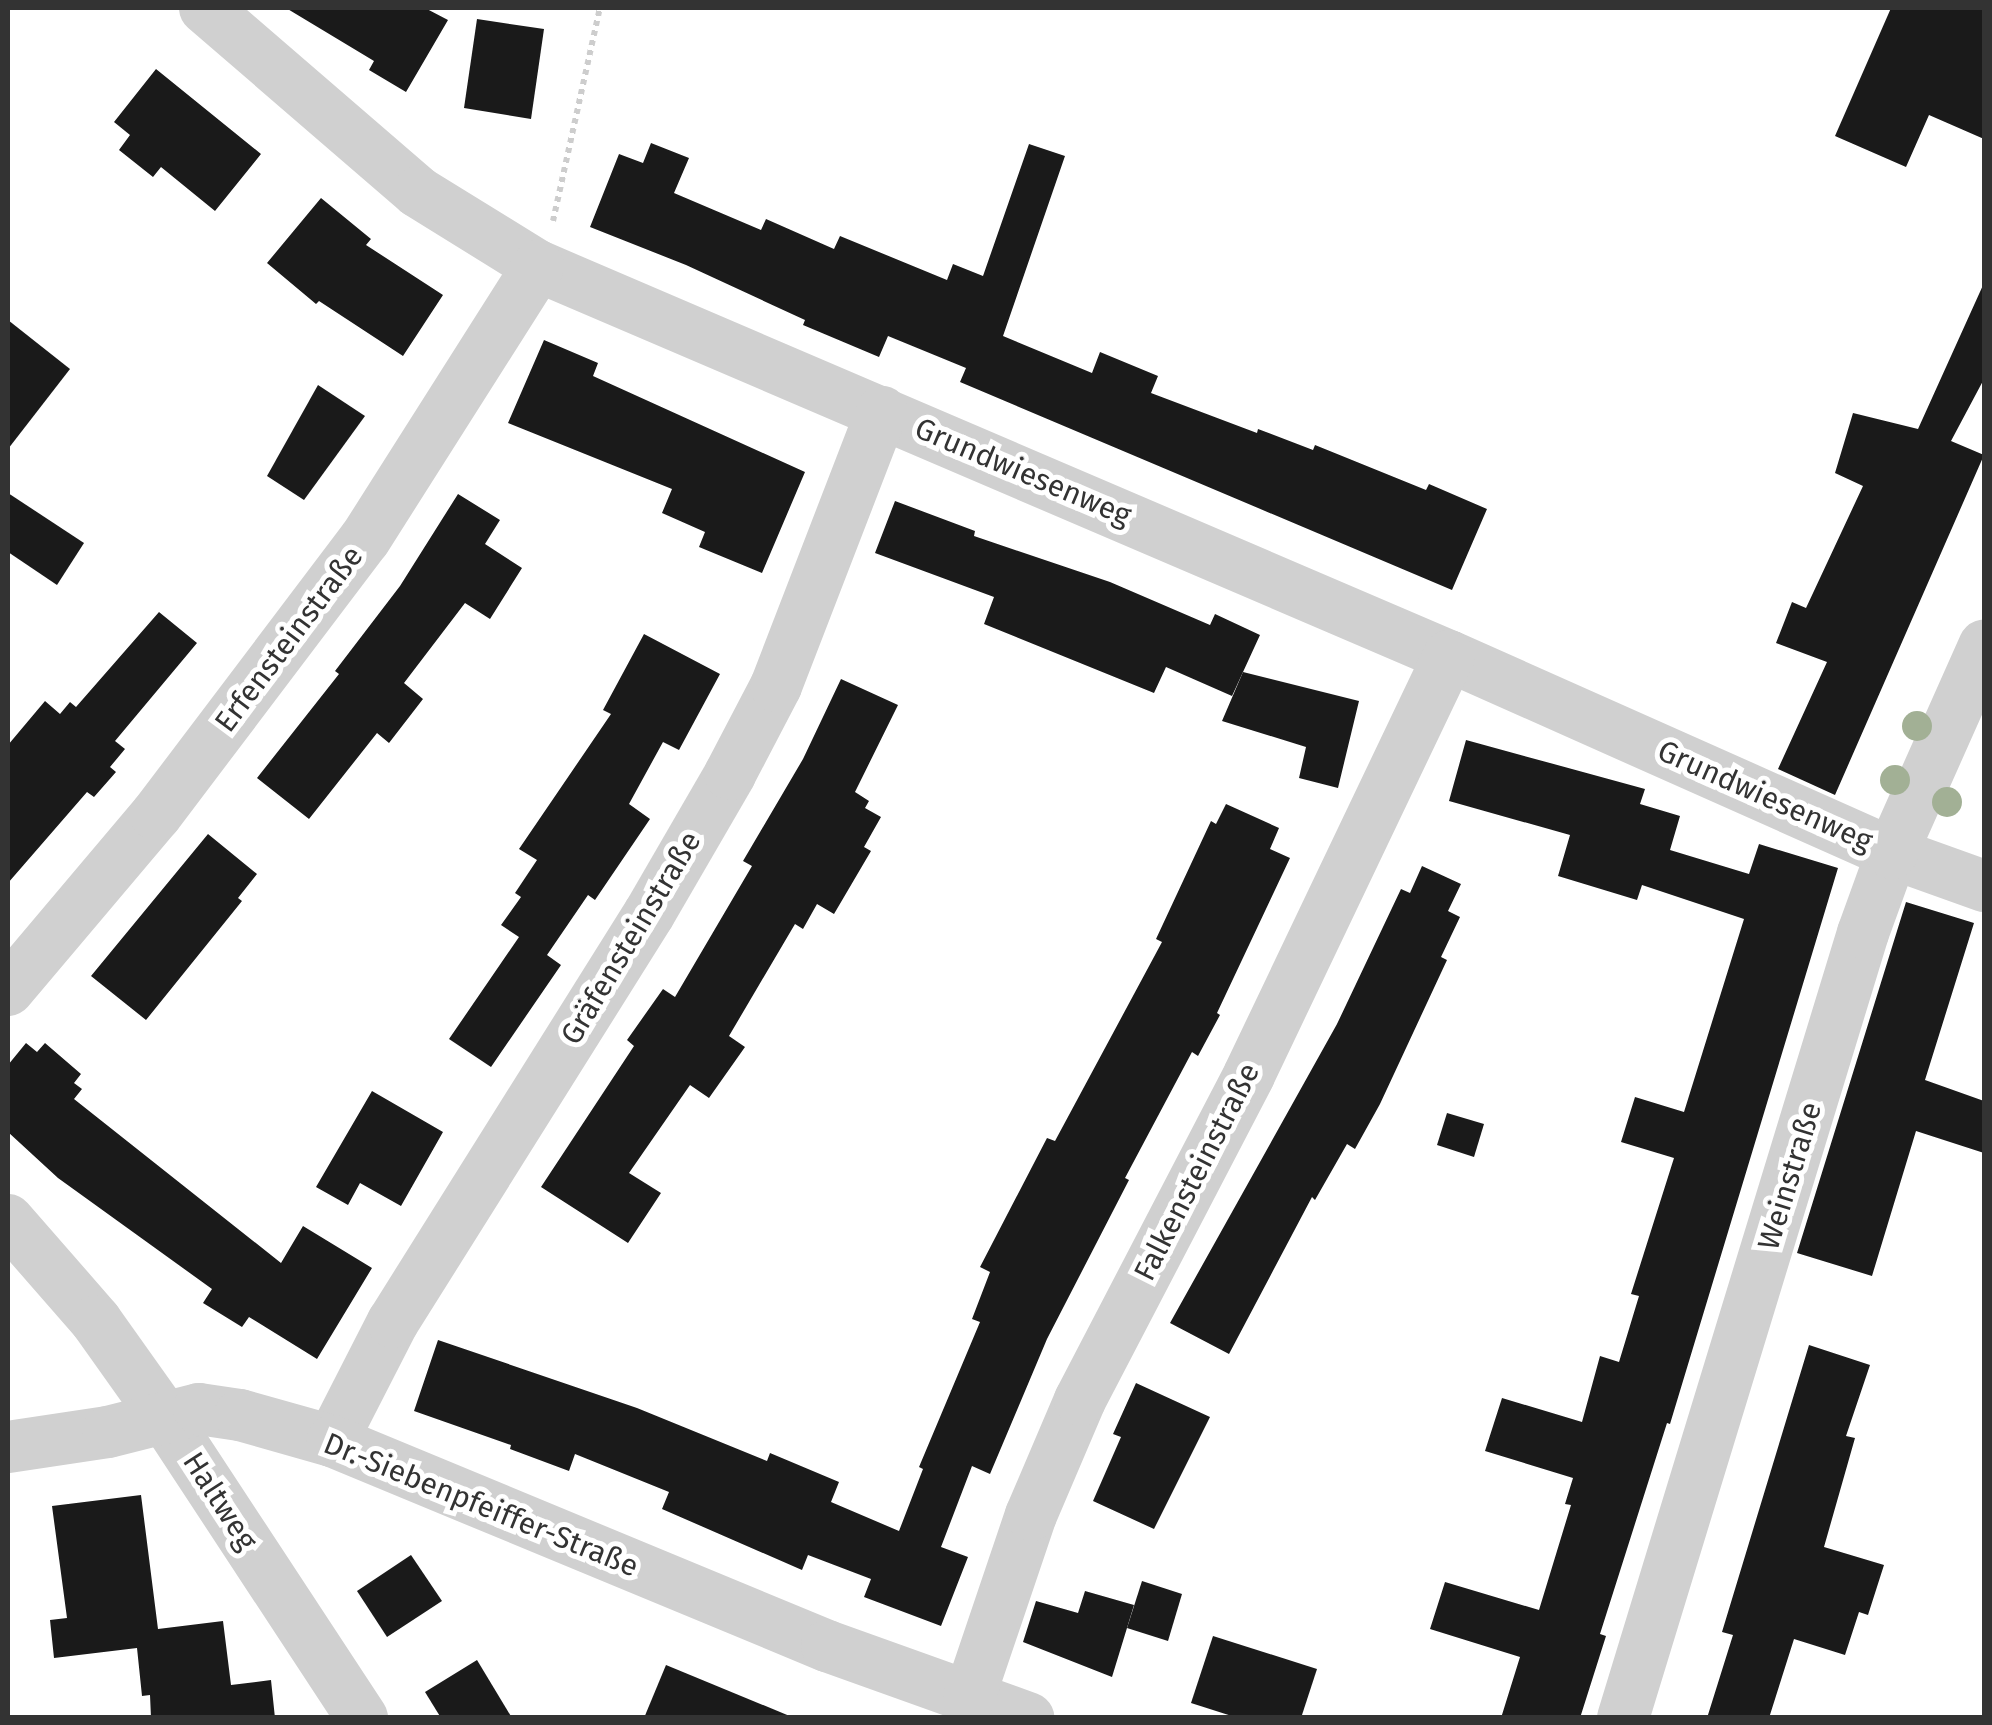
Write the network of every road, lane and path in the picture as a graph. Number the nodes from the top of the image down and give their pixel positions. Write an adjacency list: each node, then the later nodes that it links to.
1 (205, 8): 3 (street, Grundwiesenweg)
2 (600, 8): 3 (path)
3 (538, 266): 4 (street, Grundwiesenweg); 9 (street, Erfensteinstraße)
4 (882, 412): 6 (street, Grundwiesenweg); 12 (street, Gräfensteinstraße)
5 (1984, 646): 7 (street, Weinstraße)
6 (1449, 656): 7 (street, Grundwiesenweg); 14 (street, Falkensteinstraße)
7 (1892, 853): 8 (street, Grundwiesenweg); 17 (street, Weinstraße)
8 (1984, 886)
9 (8, 990)
10 (8, 1220): 11 (street)
11 (166, 1418): 12 (street, Dr.-Siebenpfeiffer-Straße); 13 (street, Haltweg); 15 (street, Haltweg)
12 (332, 1440): 14 (street, Dr.-Siebenpfeiffer-Straße)
13 (8, 1447)
14 (968, 1698): 16 (street, Dr.-Siebenpfeiffer-Straße)
15 (362, 1718)
16 (1028, 1718)
17 (1623, 1718)

